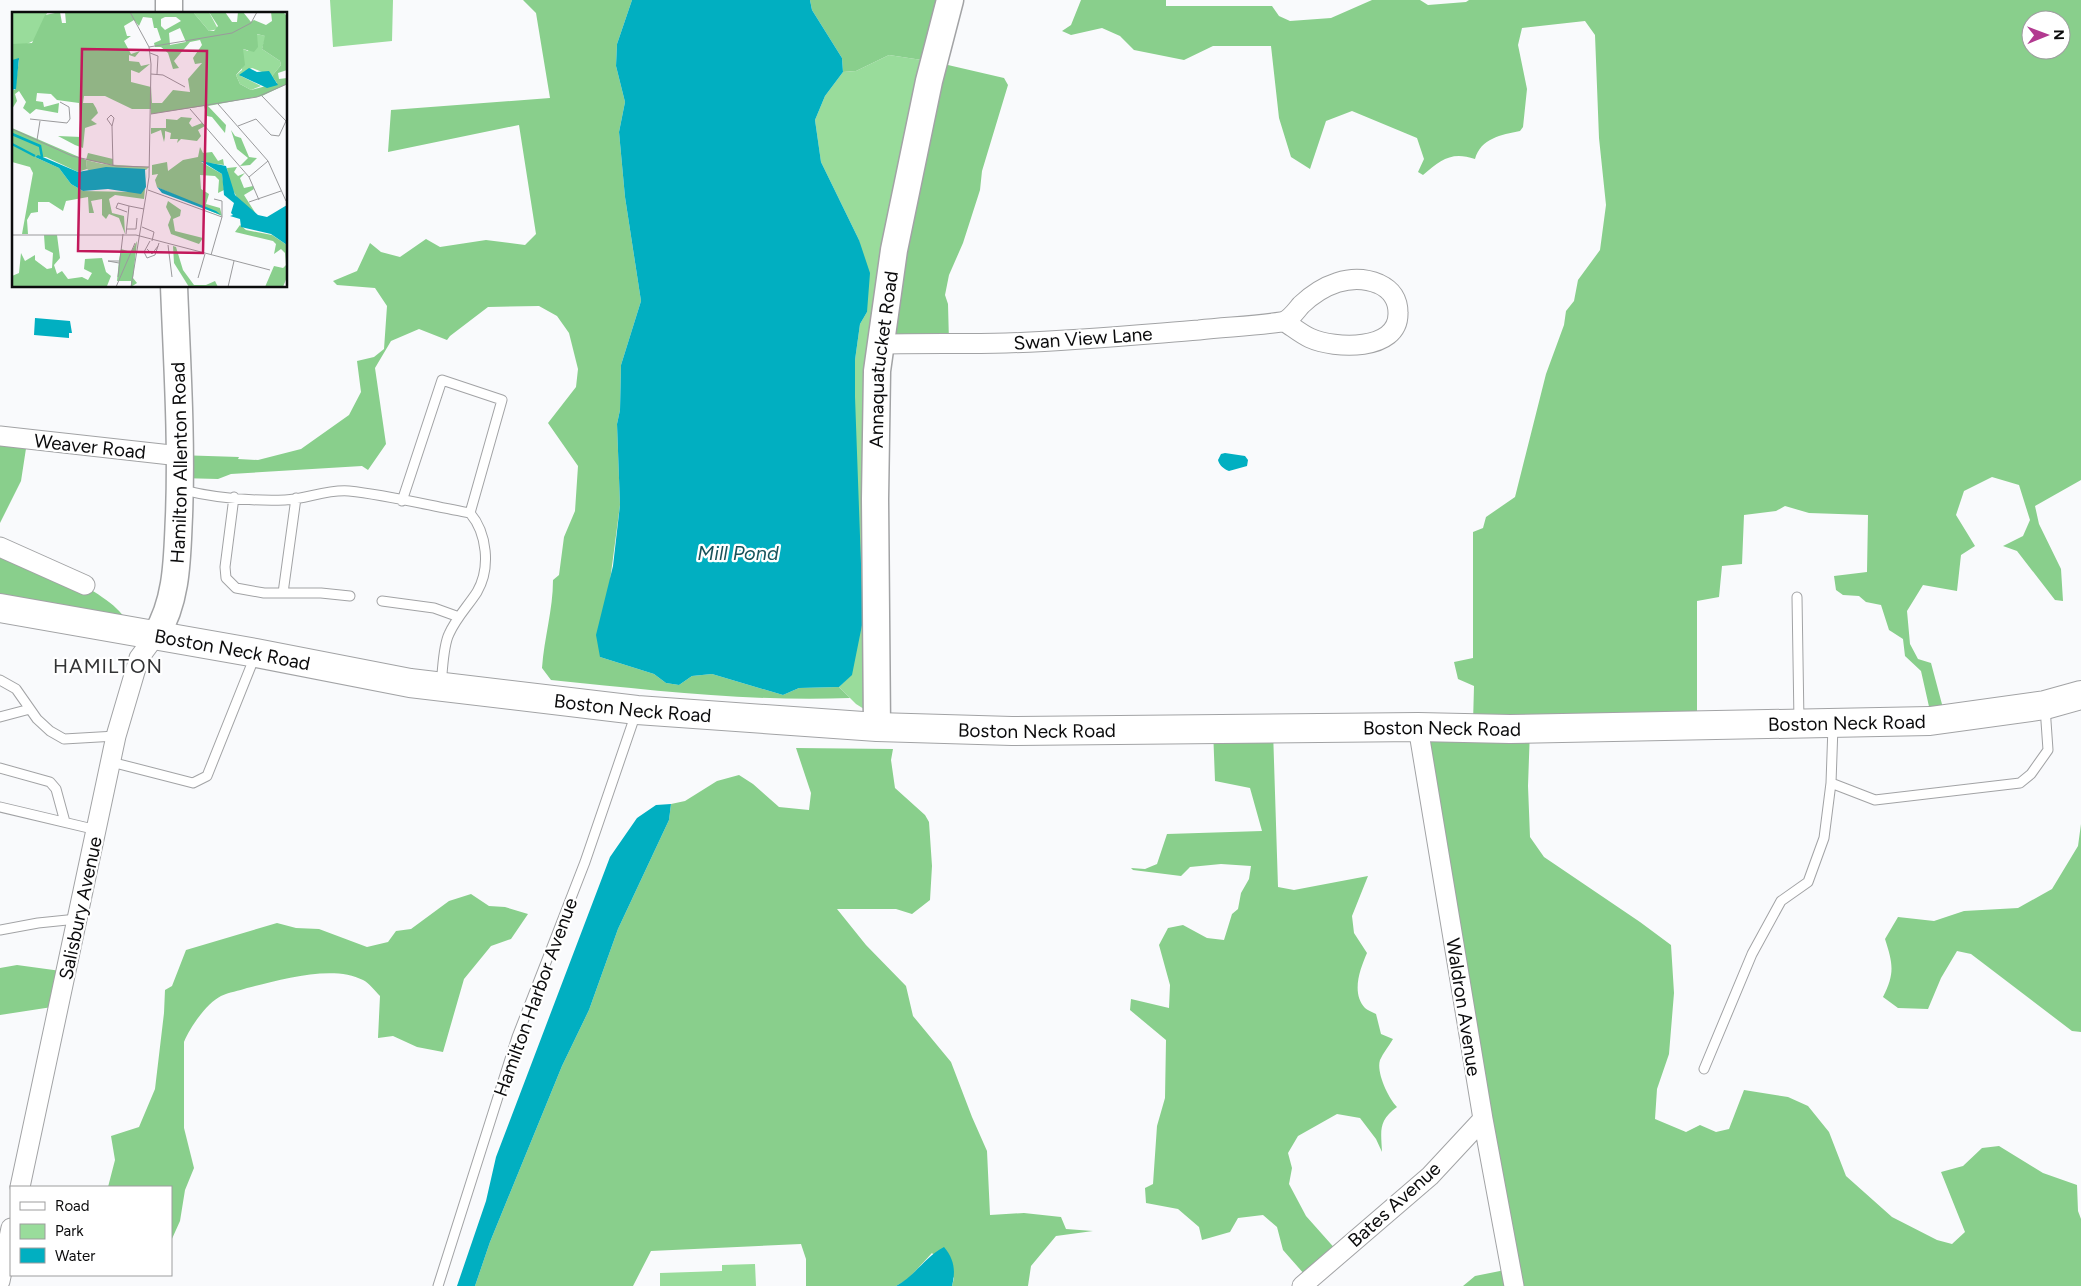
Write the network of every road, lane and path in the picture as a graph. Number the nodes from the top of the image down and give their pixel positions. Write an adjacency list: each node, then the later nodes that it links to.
1 (950, 0): 4 (street, Annaquatucket Road)
2 (174, 288): 6 (street, Hamilton Allenton Road)
3 (1285, 322): 3 (street); 4 (street, Swan View Lane)
4 (882, 344): 32 (street, Annaquatucket Road)
5 (0, 436): 6 (street, Weaver Road)
6 (180, 456): 7 (street, Hamilton Allenton Road)
7 (180, 489): 8 (lane); 20 (street, Hamilton Allenton Road)
8 (234, 497): 9 (lane); 14 (lane)
9 (296, 498): 10 (lane); 14 (lane)
10 (402, 501): 11 (lane); 11 (lane)
11 (470, 513): 19 (lane)
12 (0, 547): 13 (street)
13 (85, 586)
14 (283, 593): 15 (lane)
15 (350, 596)
16 (1797, 597): 30 (lane)
17 (382, 601): 19 (lane)
18 (0, 608): 20 (main road, Boston Neck Road)
19 (459, 617): 23 (lane)
20 (156, 634): 21 (main road, Boston Neck Road); 33 (street, Salisbury Avenue)
21 (256, 653): 23 (main road, Boston Neck Road); 34 (lane)
22 (0, 680): 26 (lane)
23 (440, 687): 27 (main road, Boston Neck Road)
24 (2081, 694): 25 (main road, Boston Neck Road)
25 (2045, 705): 29 (main road, Boston Neck Road); 36 (lane)
26 (30, 709): 28 (lane); 33 (lane)
27 (637, 710): 32 (main road, Boston Neck Road); 47 (lane, Hamilton Harbor Avenue)
28 (0, 717)
29 (1833, 723): 30 (main road, Boston Neck Road); 36 (lane)
30 (1799, 724): 31 (main road, Boston Neck Road)
31 (1418, 727): 32 (main road, Boston Neck Road); 43 (street, Waldron Avenue)
32 (877, 728)
33 (116, 736): 34 (street, Salisbury Avenue)
34 (110, 762): 39 (street, Salisbury Avenue)
35 (0, 768): 38 (lane)
36 (1831, 783): 42 (lane)
37 (0, 807): 38 (lane)
38 (65, 822): 39 (lane)
39 (97, 830): 40 (street, Salisbury Avenue)
40 (77, 919): 41 (lane); 44 (street, Salisbury Avenue)
41 (0, 930)
42 (1704, 1069)
43 (1483, 1119): 48 (street, Bates Avenue); 49 (street, Waldron Avenue)
44 (20, 1186)
45 (10, 1233): 46 (street)
46 (0, 1281)
47 (438, 1286)
48 (1302, 1286)
49 (1514, 1286)

